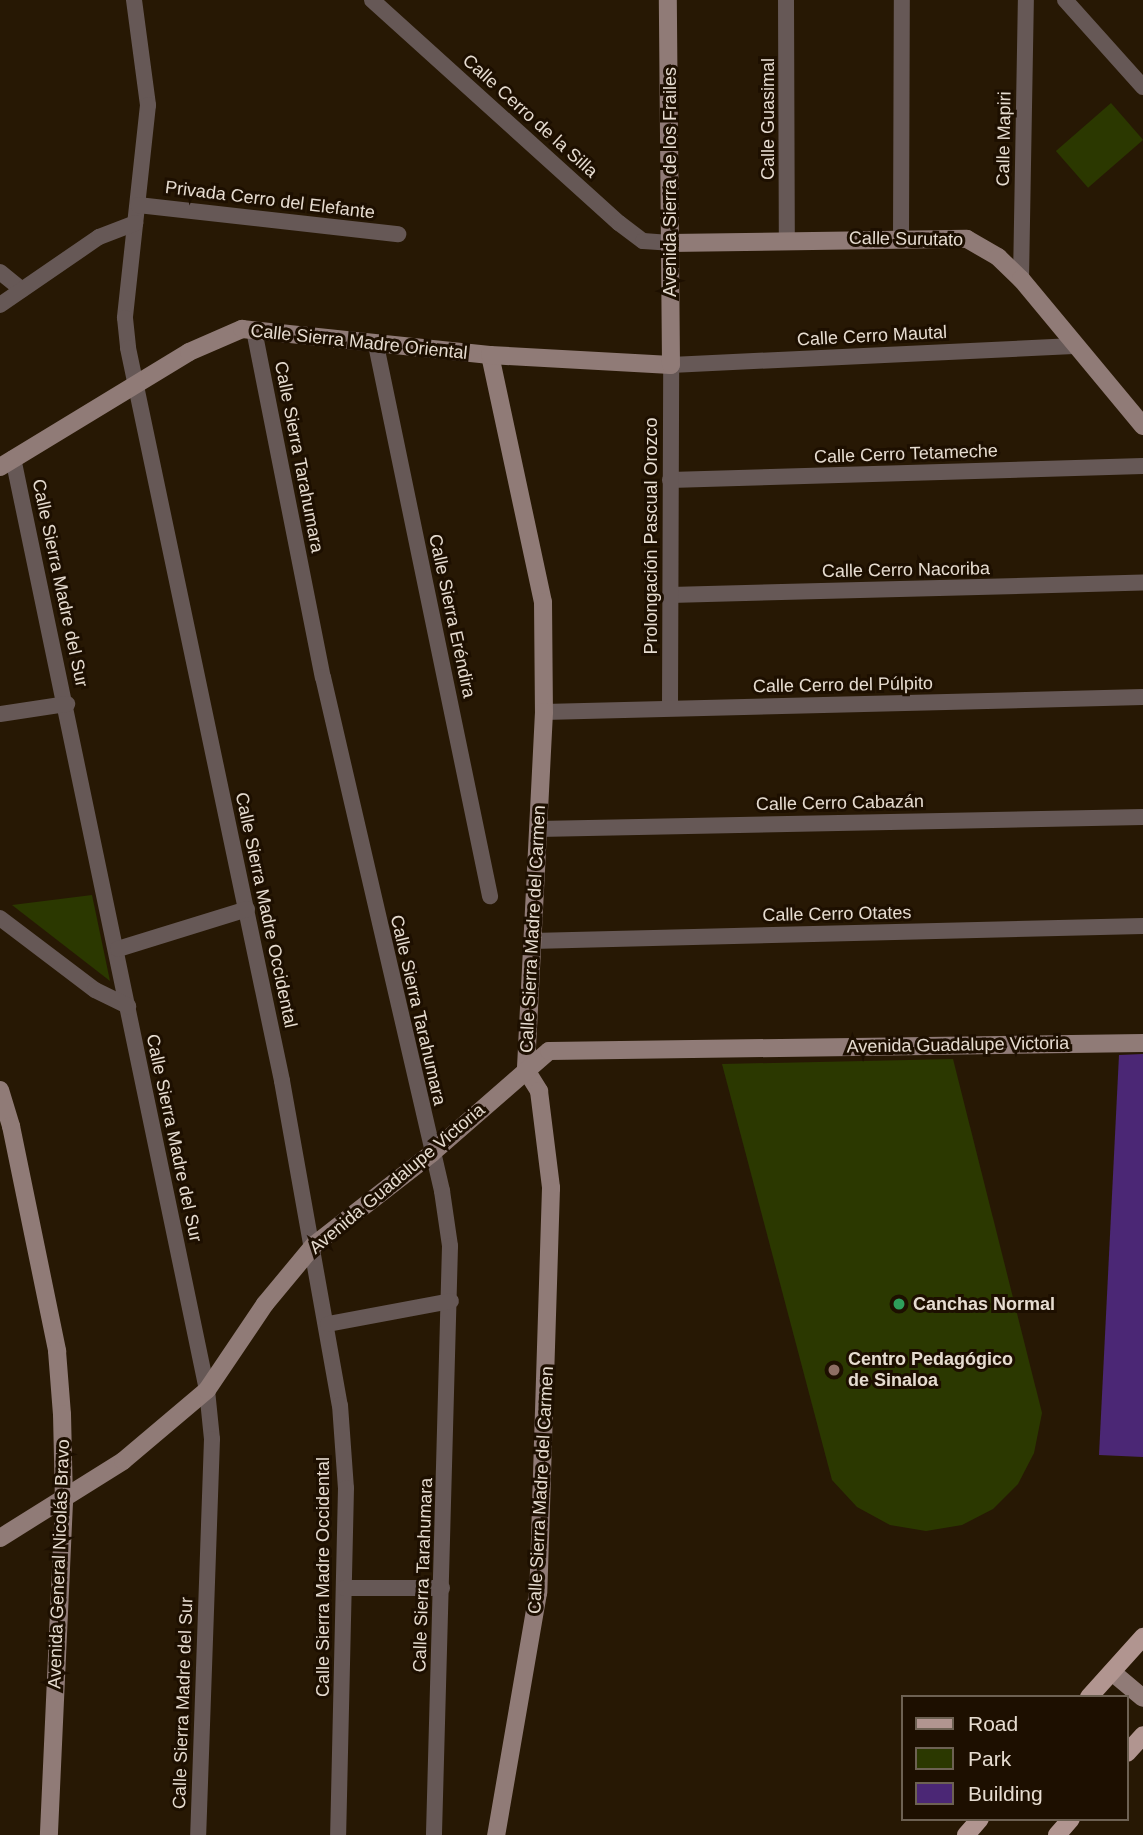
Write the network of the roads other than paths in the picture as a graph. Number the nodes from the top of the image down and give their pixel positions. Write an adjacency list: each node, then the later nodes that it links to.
1 (134, 0): 9 (street, Calle Sierra Madre Occidental)
2 (372, 0): 14 (street, Calle Cerro de la Silla)
3 (668, 0): 14 (street, Avenida Sierra de los Frailes)
4 (786, 0): 13 (street, Calle Guasimal)
5 (902, 0): 12 (street)
6 (1026, 0): 16 (street, Calle Mapiri)
7 (1065, 0): 8 (street)
8 (1143, 87)
9 (138, 205): 10 (street, Calle Sierra Madre Occidental); 11 (street, Privada Cerro del Elefante)
10 (135, 223): 17 (street); 24 (street, Calle Sierra Madre Occidental)
11 (397, 234)
12 (901, 237): 13 (street, Calle Surutato); 16 (street, Calle Surutato)
13 (787, 239): 14 (street, Calle Surutato)
14 (670, 243): 23 (street, Avenida Sierra de los Frailes)
15 (0, 272): 17 (street)
16 (1021, 279): 21 (street, Calle Surutato)
17 (22, 290): 18 (street)
18 (0, 305)
19 (254, 330): 20 (street, Calle Sierra Madre Oriental); 24 (street, Calle Sierra Madre Oriental); 48 (street, Calle Sierra Tarahumara)
20 (376, 345): 22 (street, Calle Sierra Madre Oriental); 38 (street, Calle Sierra Eréndira)
21 (1074, 346): 23 (street, Calle Cerro Mautal); 25 (street, Calle Surutato)
22 (490, 355): 23 (street, Calle Sierra Madre Oriental); 34 (street, Calle Sierra Madre del Carmen)
23 (671, 365): 28 (street, Prolongación Pascual Orozco)
24 (138, 386): 26 (street, Calle Sierra Madre Oriental); 39 (street, Calle Sierra Madre Occidental)
25 (1143, 426)
26 (7, 462): 32 (street, Calle Sierra Madre del Sur)
27 (1143, 466): 28 (street, Calle Cerro Tetameche)
28 (670, 480): 30 (street, Prolongación Pascual Orozco)
29 (1143, 583): 30 (street, Calle Cerro Nacoriba)
30 (670, 596): 33 (street, Prolongación Pascual Orozco)
31 (1143, 697): 33 (street, Calle Cerro del Púlpito)
32 (67, 704): 35 (street); 43 (street, Calle Sierra Madre del Sur)
33 (670, 708): 34 (street, Calle Cerro del Púlpito)
34 (544, 712): 37 (street, Calle Sierra Madre del Carmen)
35 (0, 714)
36 (1143, 817): 37 (street, Calle Cerro Cabazán)
37 (538, 829): 42 (street, Calle Sierra Madre del Carmen)
38 (490, 896)
39 (247, 909): 43 (street); 49 (street, Calle Sierra Madre Occidental)
40 (0, 918): 44 (street)
41 (1143, 926): 42 (street, Calle Cerro Otates)
42 (532, 941): 46 (street, Calle Sierra Madre del Carmen)
43 (118, 949): 44 (street, Calle Sierra Madre del Sur)
44 (128, 1006): 52 (street, Calle Sierra Madre del Sur)
45 (1143, 1043): 46 (street, Avenida Guadalupe Victoria)
46 (526, 1070): 48 (street, Avenida Guadalupe Victoria); 69 (street, Calle Sierra Madre del Carmen)
47 (0, 1090): 53 (street, Avenida General Nicolás Bravo)
48 (432, 1153): 49 (street, Avenida Guadalupe Victoria); 50 (street, Calle Sierra Tarahumara)
49 (314, 1245): 51 (street, Calle Sierra Madre Occidental); 52 (street, Avenida Guadalupe Victoria)
50 (452, 1301): 51 (street); 56 (street, Calle Sierra Tarahumara)
51 (328, 1324): 55 (street, Calle Sierra Madre Occidental)
52 (207, 1390): 53 (street, Avenida Guadalupe Victoria); 66 (street, Calle Sierra Madre del Sur)
53 (64, 1502): 54 (street, Avenida Guadalupe Victoria); 65 (street, Avenida General Nicolás Bravo)
54 (0, 1538)
55 (344, 1588): 56 (street); 67 (street, Calle Sierra Madre Occidental)
56 (442, 1588): 68 (street, Calle Sierra Tarahumara)
57 (1143, 1637): 58 (main road)
58 (1112, 1672): 59 (main road); 60 (street)
59 (1091, 1695)
60 (1143, 1698)
61 (1143, 1735): 62 (main road)
62 (1129, 1751)
63 (978, 1821): 70 (main road)
64 (1068, 1821): 71 (main road)
65 (49, 1835)
66 (198, 1835)
67 (338, 1835)
68 (435, 1835)
69 (496, 1835)
70 (966, 1835)
71 (1057, 1835)

